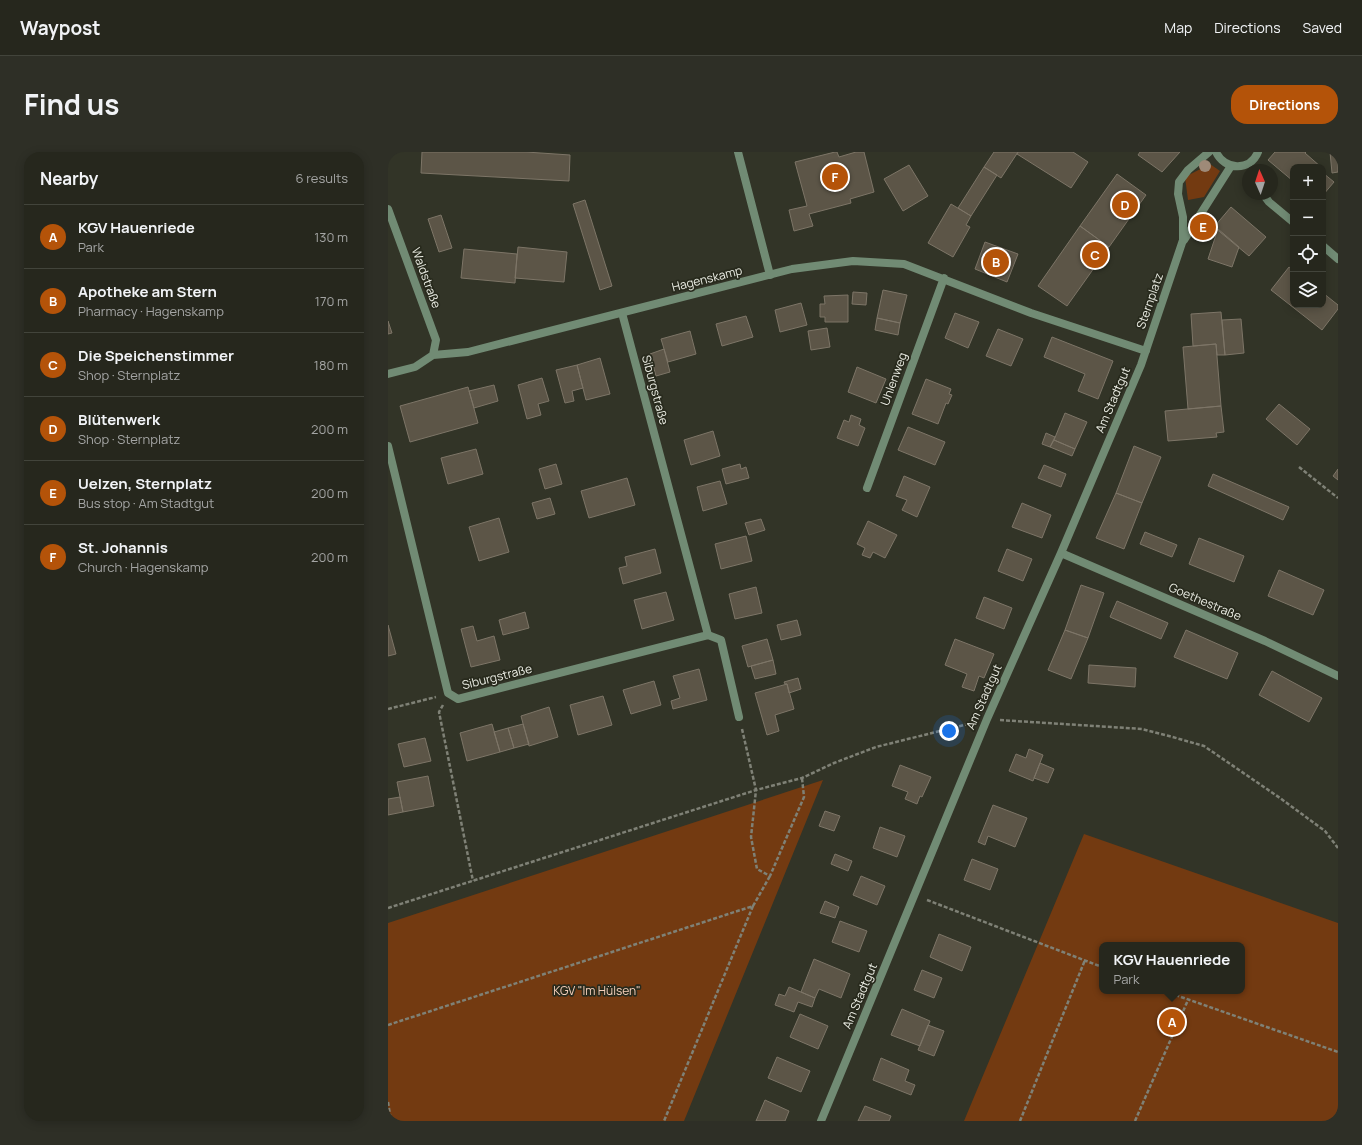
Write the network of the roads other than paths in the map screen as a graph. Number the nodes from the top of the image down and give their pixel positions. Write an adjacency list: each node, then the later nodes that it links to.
1 (738, 152): 14 (street)
2 (1209, 152): 11 (street, Sternplatz)
3 (1216, 152): 6 (street)
4 (1258, 152): 5 (street)
5 (1250, 164)
6 (1231, 166): 7 (street); 11 (street)
7 (1242, 167)
8 (1267, 200): 10 (street)
9 (388, 209): 18 (street, Waldstraße)
10 (1290, 220)
11 (1183, 240): 17 (street, Sternplatz)
12 (1326, 248): 13 (street)
13 (1338, 258)
14 (770, 275): 15 (street, Hagenskamp); 16 (street, Hagenskamp)
15 (944, 278): 17 (street, Hagenskamp); 21 (street, Uhlenweg)
16 (622, 313): 18 (street, Hagenskamp); 23 (street, Siburgstraße)
17 (1146, 351): 22 (street, Am Stadtgut)
18 (433, 355): 19 (street)
19 (388, 374)
20 (388, 446): 23 (street, Siburgstraße)
21 (867, 488)
22 (1061, 553): 24 (street, Goethestraße); 26 (street, Am Stadtgut)
23 (708, 635): 25 (street)
24 (1338, 676)
25 (739, 717)
26 (821, 1121)

